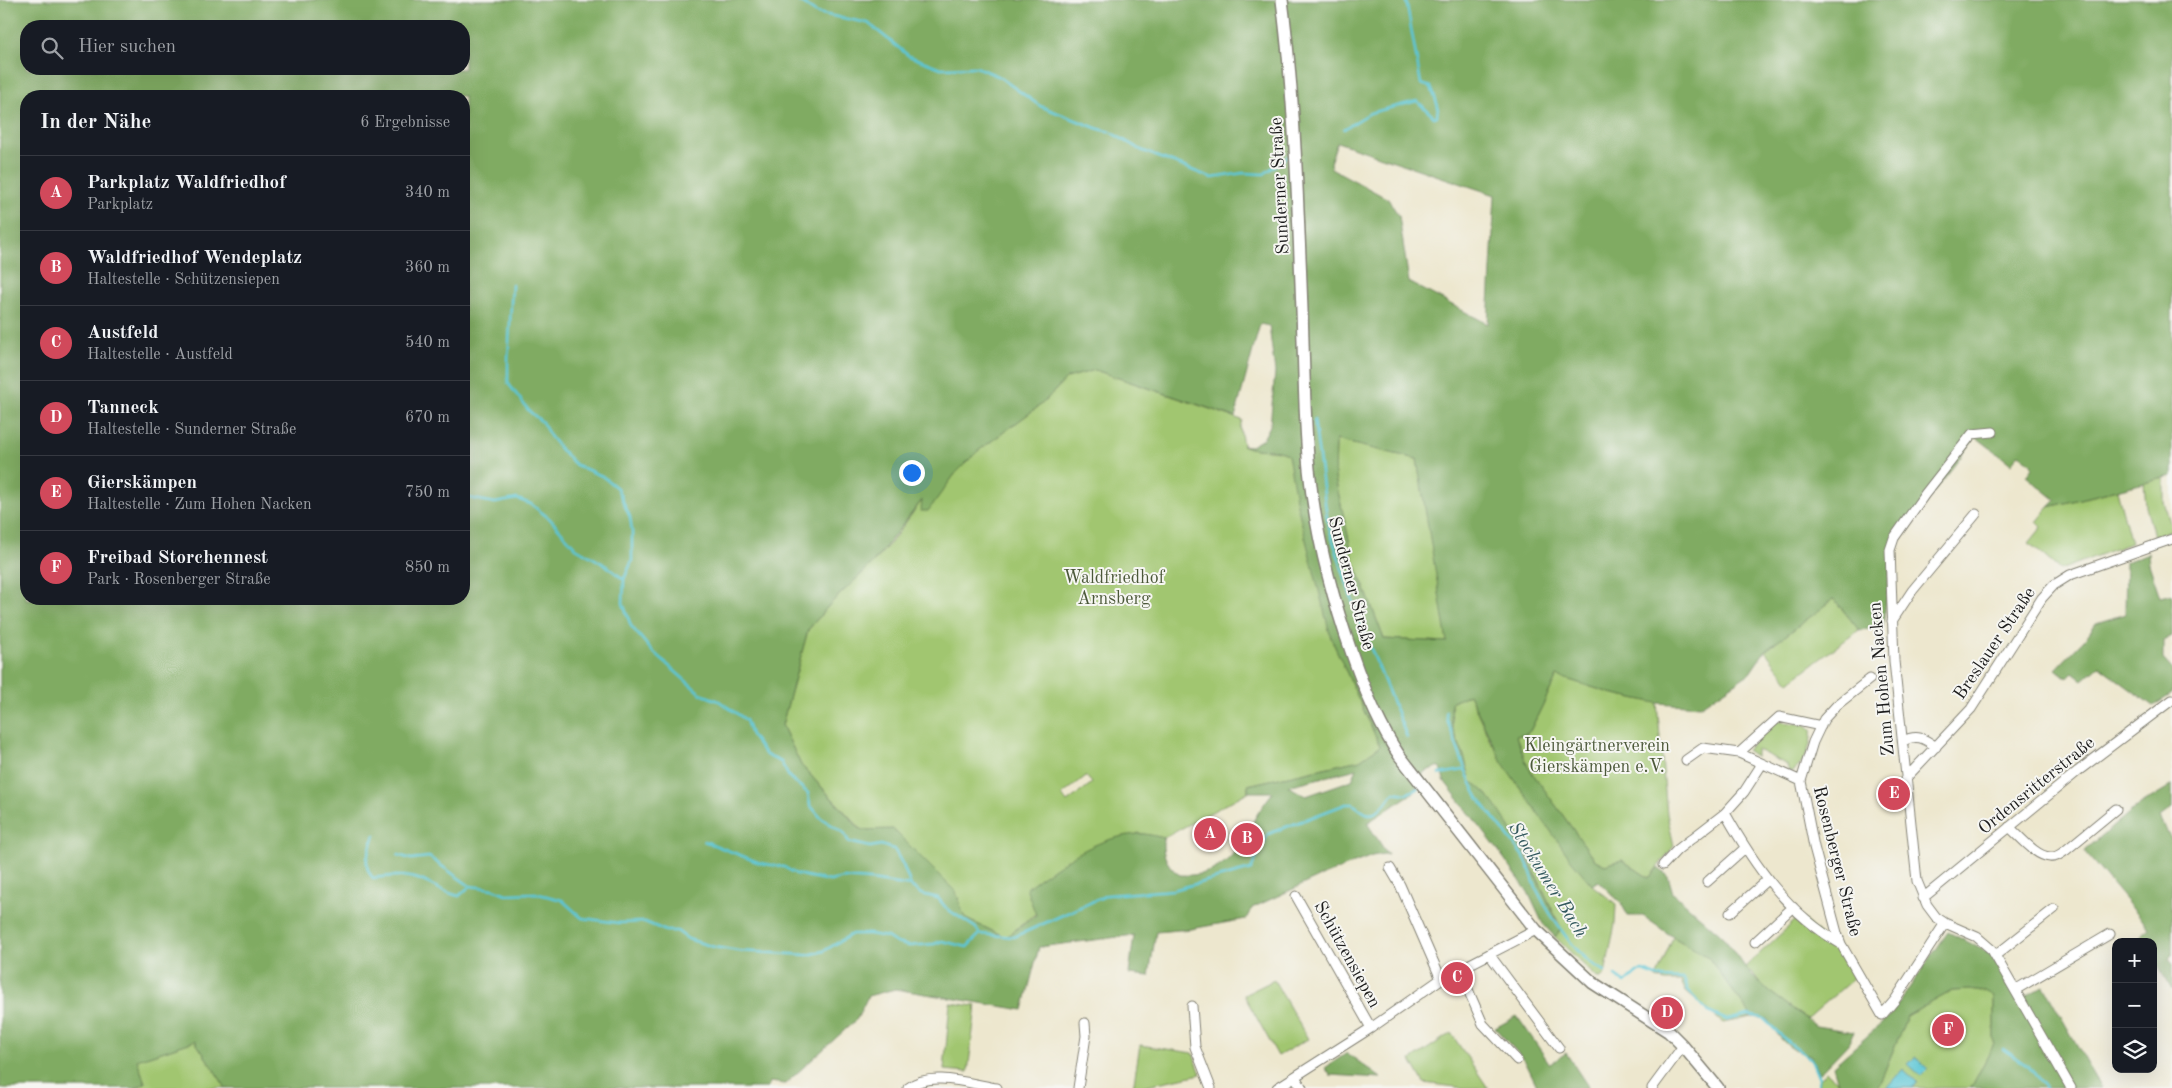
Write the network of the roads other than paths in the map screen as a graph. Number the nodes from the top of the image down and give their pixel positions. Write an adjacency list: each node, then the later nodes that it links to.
1 (1282, 0): 30 (main road, Sunderner Straße)
2 (1993, 432): 5 (street, Zum Hohen Nacken)
3 (1976, 514): 5 (street)
4 (2172, 539): 10 (street, Breslauer Straße)
5 (1892, 621): 9 (street, Zum Hohen Nacken)
6 (1870, 680): 8 (street, Rosenberger Straße)
7 (2172, 700): 18 (street, Ordensritterstraße)
8 (1820, 726): 11 (street); 15 (street, Rosenberger Straße)
9 (1903, 741): 10 (street); 14 (street, Zum Hohen Nacken)
10 (1936, 747): 14 (street, Breslauer Straße)
11 (1739, 753): 12 (street); 13 (street)
12 (1686, 760)
13 (1762, 764): 15 (street); 17 (street)
14 (1905, 779): 25 (street, Zum Hohen Nacken)
15 (1801, 781): 33 (street, Rosenberger Straße)
16 (2116, 809): 18 (street)
17 (1725, 813): 19 (street); 20 (street)
18 (2009, 827): 25 (street, Ordensritterstraße)
19 (1745, 848): 22 (street); 23 (street)
20 (1663, 865)
21 (1390, 868): 37 (street)
22 (1767, 880): 26 (street); 28 (street)
23 (1707, 882)
24 (1296, 896): 41 (street, Schützensiepen)
25 (1923, 898): 29 (street, Zum Hohen Nacken)
26 (1794, 907): 32 (street); 33 (street)
27 (2054, 909): 35 (street)
28 (1730, 913)
29 (1945, 923): 33 (street, Rosenberger Straße); 35 (street, Zum Hohen Nacken)
30 (1536, 930): 34 (street); 42 (main road, Sunderner Straße)
31 (2110, 934): 38 (street)
32 (1755, 942)
33 (1841, 944)
34 (1489, 954): 36 (street); 43 (street)
35 (1996, 956): 38 (street, Zum Hohen Nacken)
36 (1459, 969): 37 (street); 44 (street)
37 (1441, 979): 41 (street)
38 (2015, 990): 55 (street, Zum Hohen Nacken)
39 (1192, 1006): 50 (street)
40 (1085, 1023): 49 (street)
41 (1371, 1028): 45 (street)
42 (1683, 1046): 53 (street); 54 (main road, Sunderner Straße)
43 (1559, 1048)
44 (1517, 1060)
45 (1295, 1077): 51 (street); 52 (street)
46 (980, 1087): 47 (street); 48 (street)
47 (908, 1088)
48 (998, 1088)
49 (1078, 1088)
50 (1211, 1088)
51 (1277, 1088)
52 (1302, 1088)
53 (1652, 1088)
54 (1718, 1088)
55 (2072, 1088)

